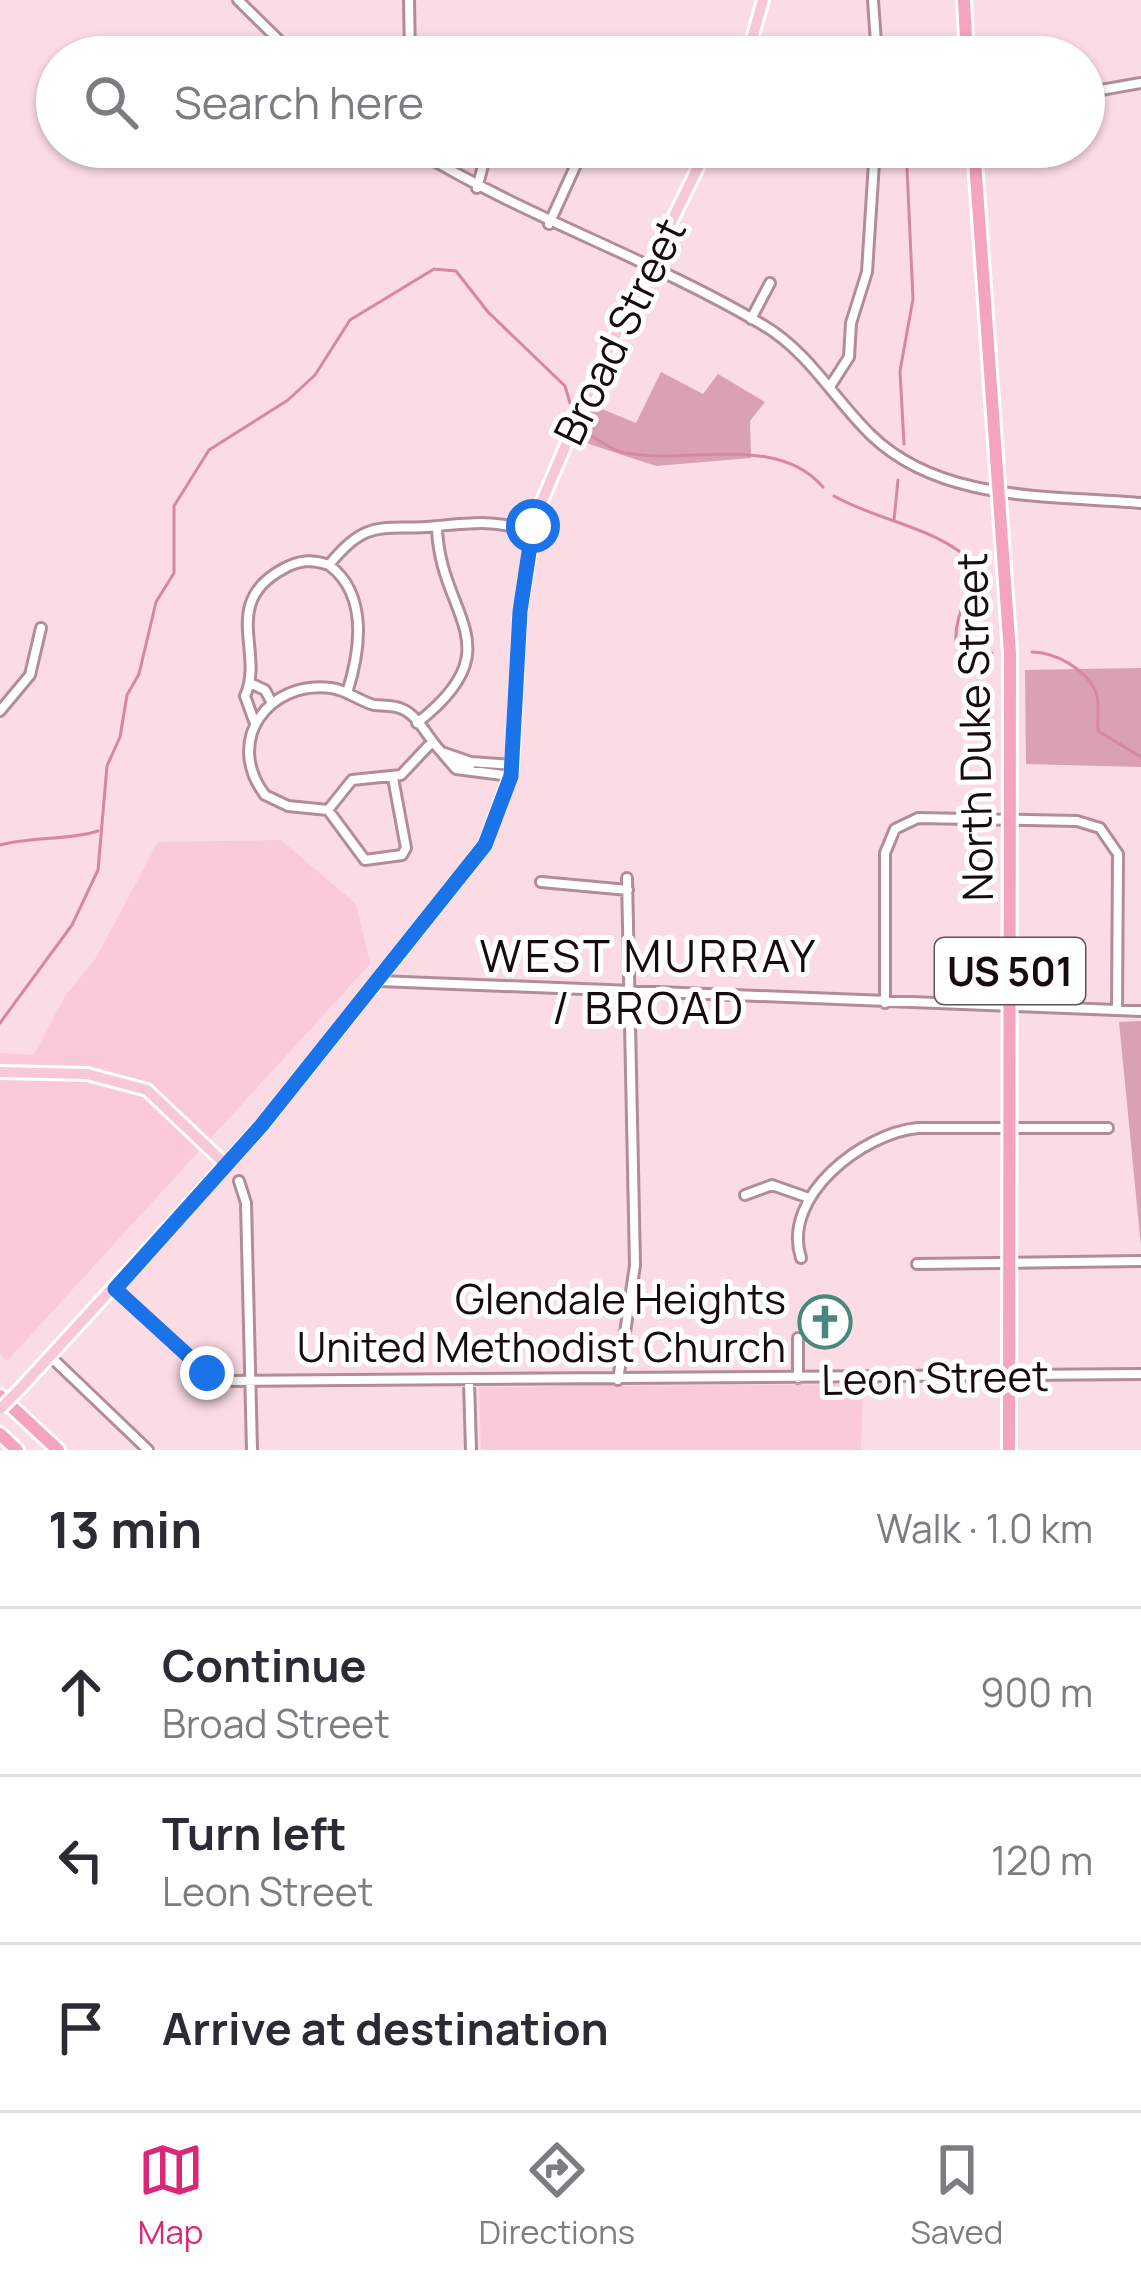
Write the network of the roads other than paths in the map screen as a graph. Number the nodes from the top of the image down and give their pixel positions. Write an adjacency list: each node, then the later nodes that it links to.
1 (238, 0): 6 (street)
2 (409, 0): 7 (street)
3 (763, 0): 8 (main road)
4 (872, 0): 9 (street)
5 (964, 0): 10 (highway)
6 (275, 36)
7 (410, 36)
8 (754, 36)
9 (876, 36)
10 (966, 36)
11 (1141, 83): 12 (street)
12 (1105, 89)
13 (445, 168): 19 (street)
14 (482, 168): 19 (street)
15 (574, 168): 20 (street)
16 (698, 168): 21 (main road, Broad Street)
17 (874, 168): 24 (street)
18 (976, 168): 25 (highway, North Duke Street / US 501)
19 (477, 188): 20 (street)
20 (548, 224): 21 (street)
21 (646, 269): 23 (street); 28 (main road, Broad Street)
22 (770, 283): 23 (street)
23 (751, 319): 24 (street)
24 (831, 385): 25 (street)
25 (1000, 491): 26 (street); 43 (highway, North Duke Street / US 501)
26 (1141, 503)
27 (437, 527): 28 (street); 29 (street); 36 (street)
28 (532, 530): 40 (main road, Broad Street)
29 (328, 565): 31 (street); 32 (street)
30 (40, 628): 34 (street)
31 (252, 684): 33 (street); 35 (street)
32 (347, 693): 33 (street); 36 (street)
33 (272, 703): 35 (street)
34 (0, 711)
35 (254, 721): 42 (street)
36 (417, 723): 37 (street)
37 (432, 742): 38 (street); 41 (street)
38 (443, 752): 39 (street); 39 (street)
39 (470, 766): 40 (street)
40 (512, 770): 47 (main road, Broad Street)
41 (393, 778): 42 (street); 42 (street)
42 (328, 810)
43 (1010, 820): 49 (street); 50 (highway, North Duke Street / US 501); 51 (street)
44 (627, 878): 46 (street)
45 (541, 882): 46 (street)
46 (628, 890): 48 (street)
47 (380, 981): 48 (street); 56 (main road, Broad Street)
48 (629, 994): 49 (street); 70 (street)
49 (885, 1003): 50 (street)
50 (1010, 1007): 51 (street); 55 (highway, North Duke Street / US 501)
51 (1117, 1010): 52 (street)
52 (1141, 1011)
53 (0, 1072): 56 (main road)
54 (1108, 1128): 55 (street)
55 (1010, 1129): 59 (street); 62 (highway, North Duke Street / US 501)
56 (225, 1164): 64 (main road, Broad Street)
57 (239, 1181): 71 (street)
58 (745, 1195): 59 (street)
59 (806, 1197): 60 (street)
60 (801, 1258)
61 (1141, 1261): 62 (street)
62 (1009, 1263): 63 (street); 68 (highway, North Duke Street / US 501)
63 (917, 1264)
64 (115, 1289): 66 (main road, Broad Street); 71 (street, Leon Street)
65 (798, 1338): 69 (street)
66 (52, 1358): 74 (main road, Broad Street, bridge); 78 (street)
67 (1141, 1374): 68 (street, Leon Street)
68 (1010, 1377): 69 (street, Leon Street); 81 (highway, North Duke Street / US 501)
69 (797, 1378): 70 (street, Leon Street)
70 (618, 1380): 72 (street, Leon Street)
71 (250, 1381): 72 (street, Leon Street); 79 (street)
72 (469, 1381): 80 (street)
73 (0, 1396): 77 (highway)
74 (0, 1409)
75 (0, 1434): 76 (highway)
76 (17, 1450)
77 (58, 1450)
78 (148, 1450)
79 (252, 1450)
80 (470, 1450)
81 (1009, 1450)

